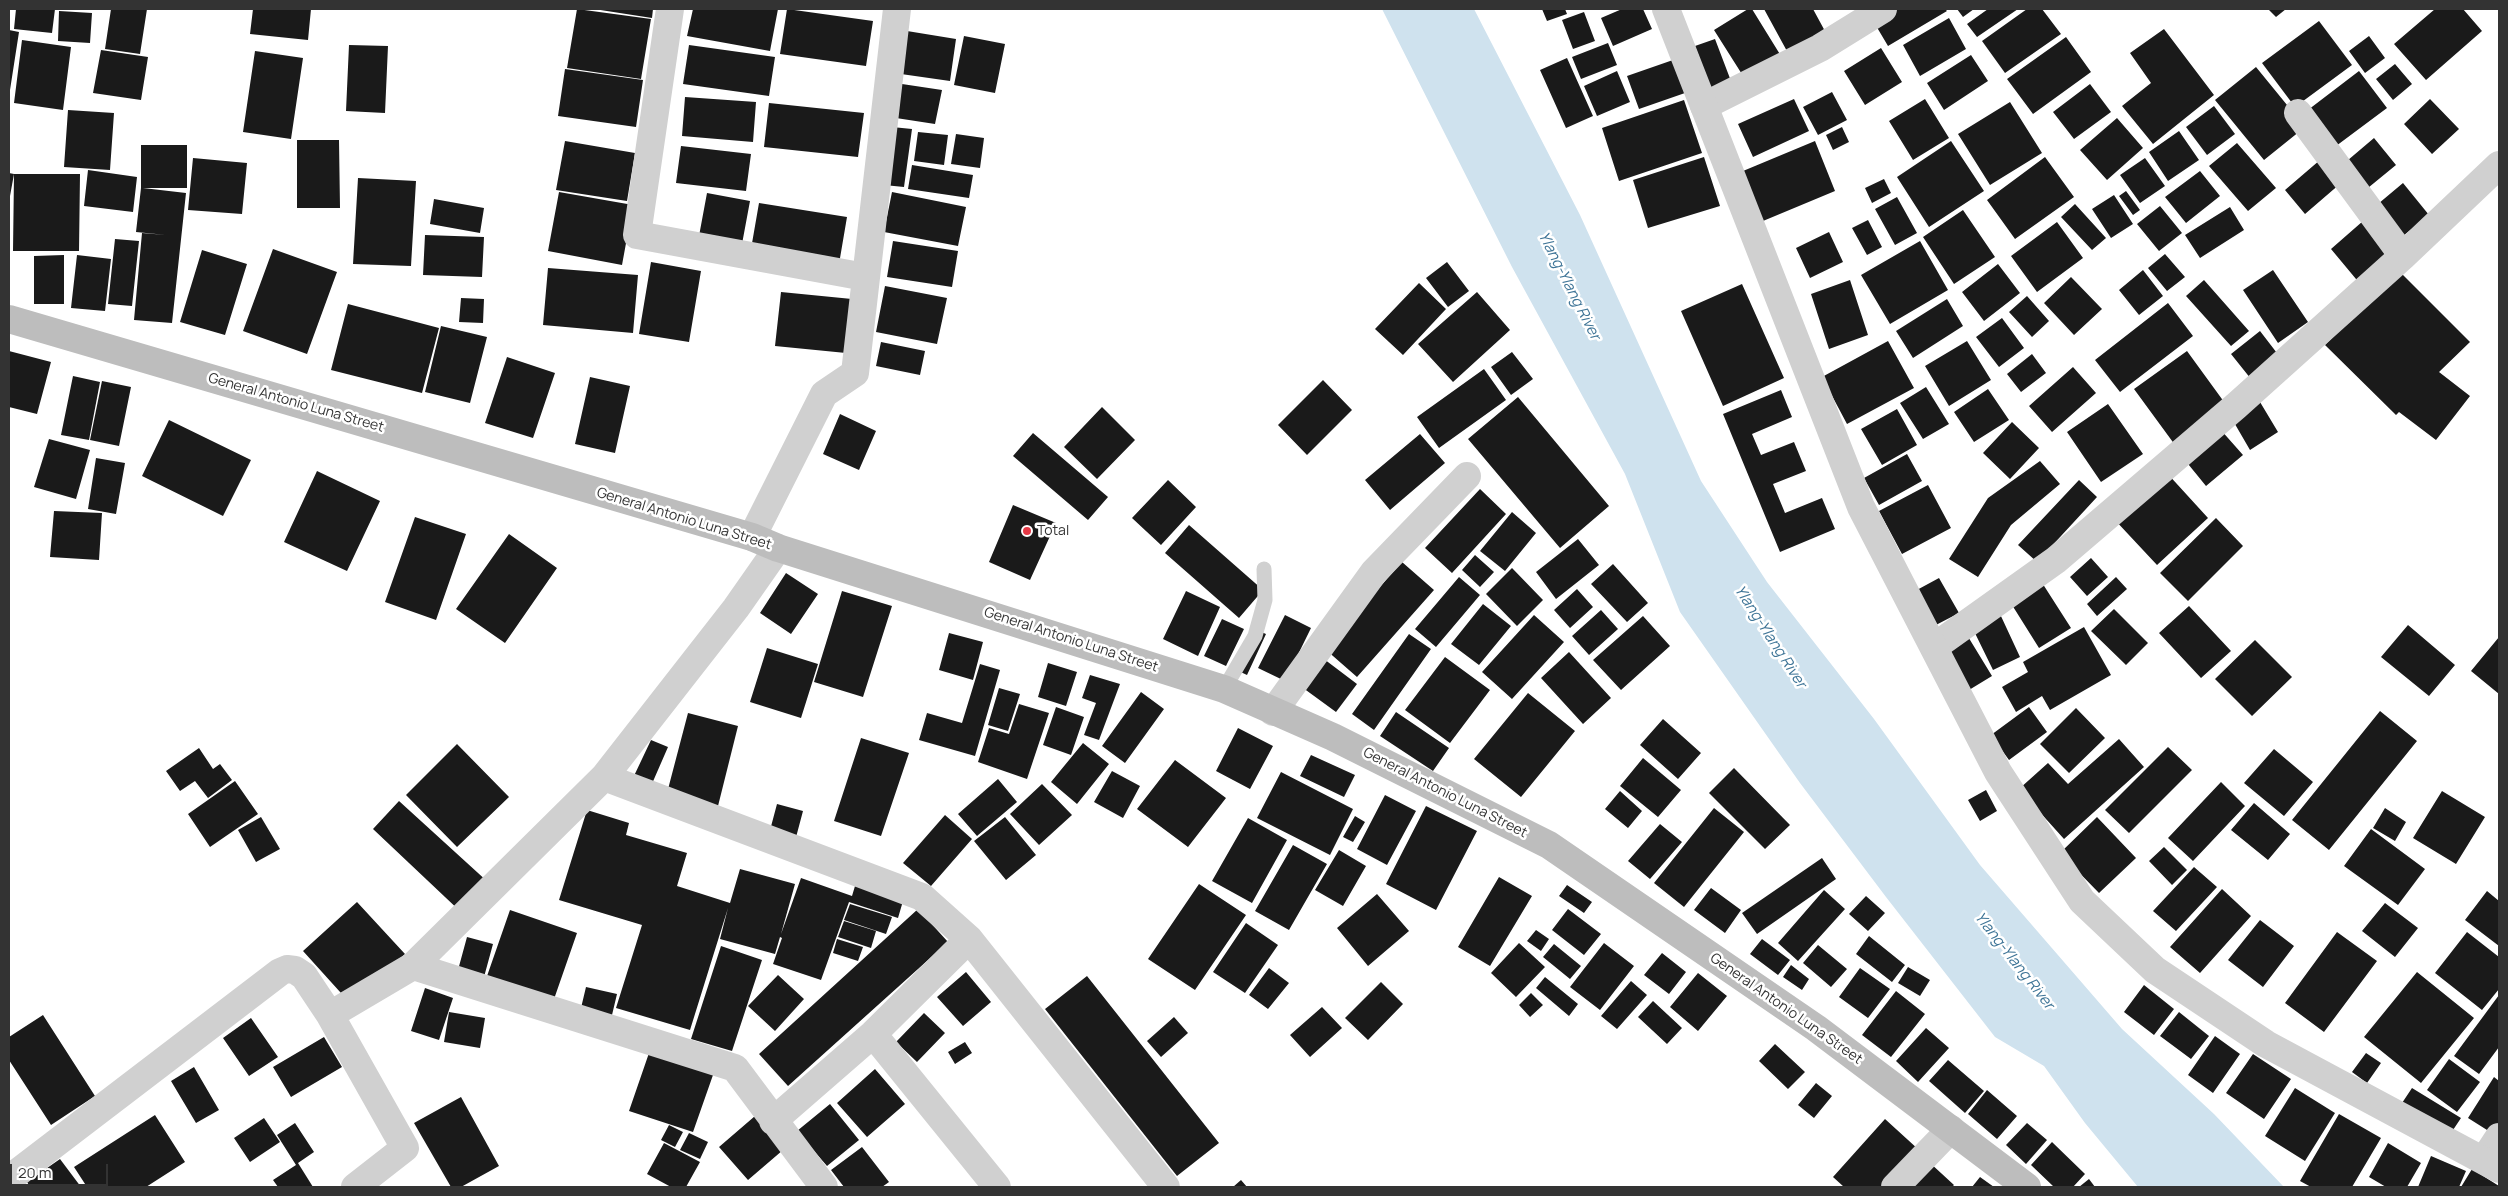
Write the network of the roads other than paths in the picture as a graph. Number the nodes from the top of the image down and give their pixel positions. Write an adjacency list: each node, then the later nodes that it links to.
1 (670, 9): 9 (street)
2 (897, 9): 9 (street)
3 (1666, 9): 5 (street)
4 (1883, 9): 5 (street)
5 (1704, 106): 15 (street)
6 (2298, 113): 8 (street)
7 (2499, 165): 8 (street)
8 (2403, 256): 15 (street)
9 (865, 277): 12 (street)
10 (9, 319): 12 (main road, General Antonio Luna Street)
11 (1468, 476): 17 (street)
12 (752, 538): 13 (main road, General Antonio Luna Street)
13 (778, 548): 16 (main road, General Antonio Luna Street); 18 (street)
14 (1264, 569): 16 (lane)
15 (1934, 647): 26 (street)
16 (1224, 689): 17 (main road, General Antonio Luna Street)
17 (1273, 712): 24 (main road, General Antonio Luna Street)
18 (604, 777): 19 (street); 20 (street)
19 (969, 939): 22 (street); 31 (street)
20 (413, 966): 21 (street); 23 (street)
21 (330, 1016): 27 (street); 28 (street)
22 (873, 1034): 23 (street); 30 (street)
23 (773, 1121): 29 (street)
24 (1950, 1129): 32 (street); 33 (main road, General Antonio Luna Street)
25 (2499, 1137): 26 (street)
26 (2491, 1164)
27 (9, 1179)
28 (355, 1187)
29 (824, 1187)
30 (997, 1187)
31 (1166, 1187)
32 (1895, 1187)
33 (2027, 1187)

